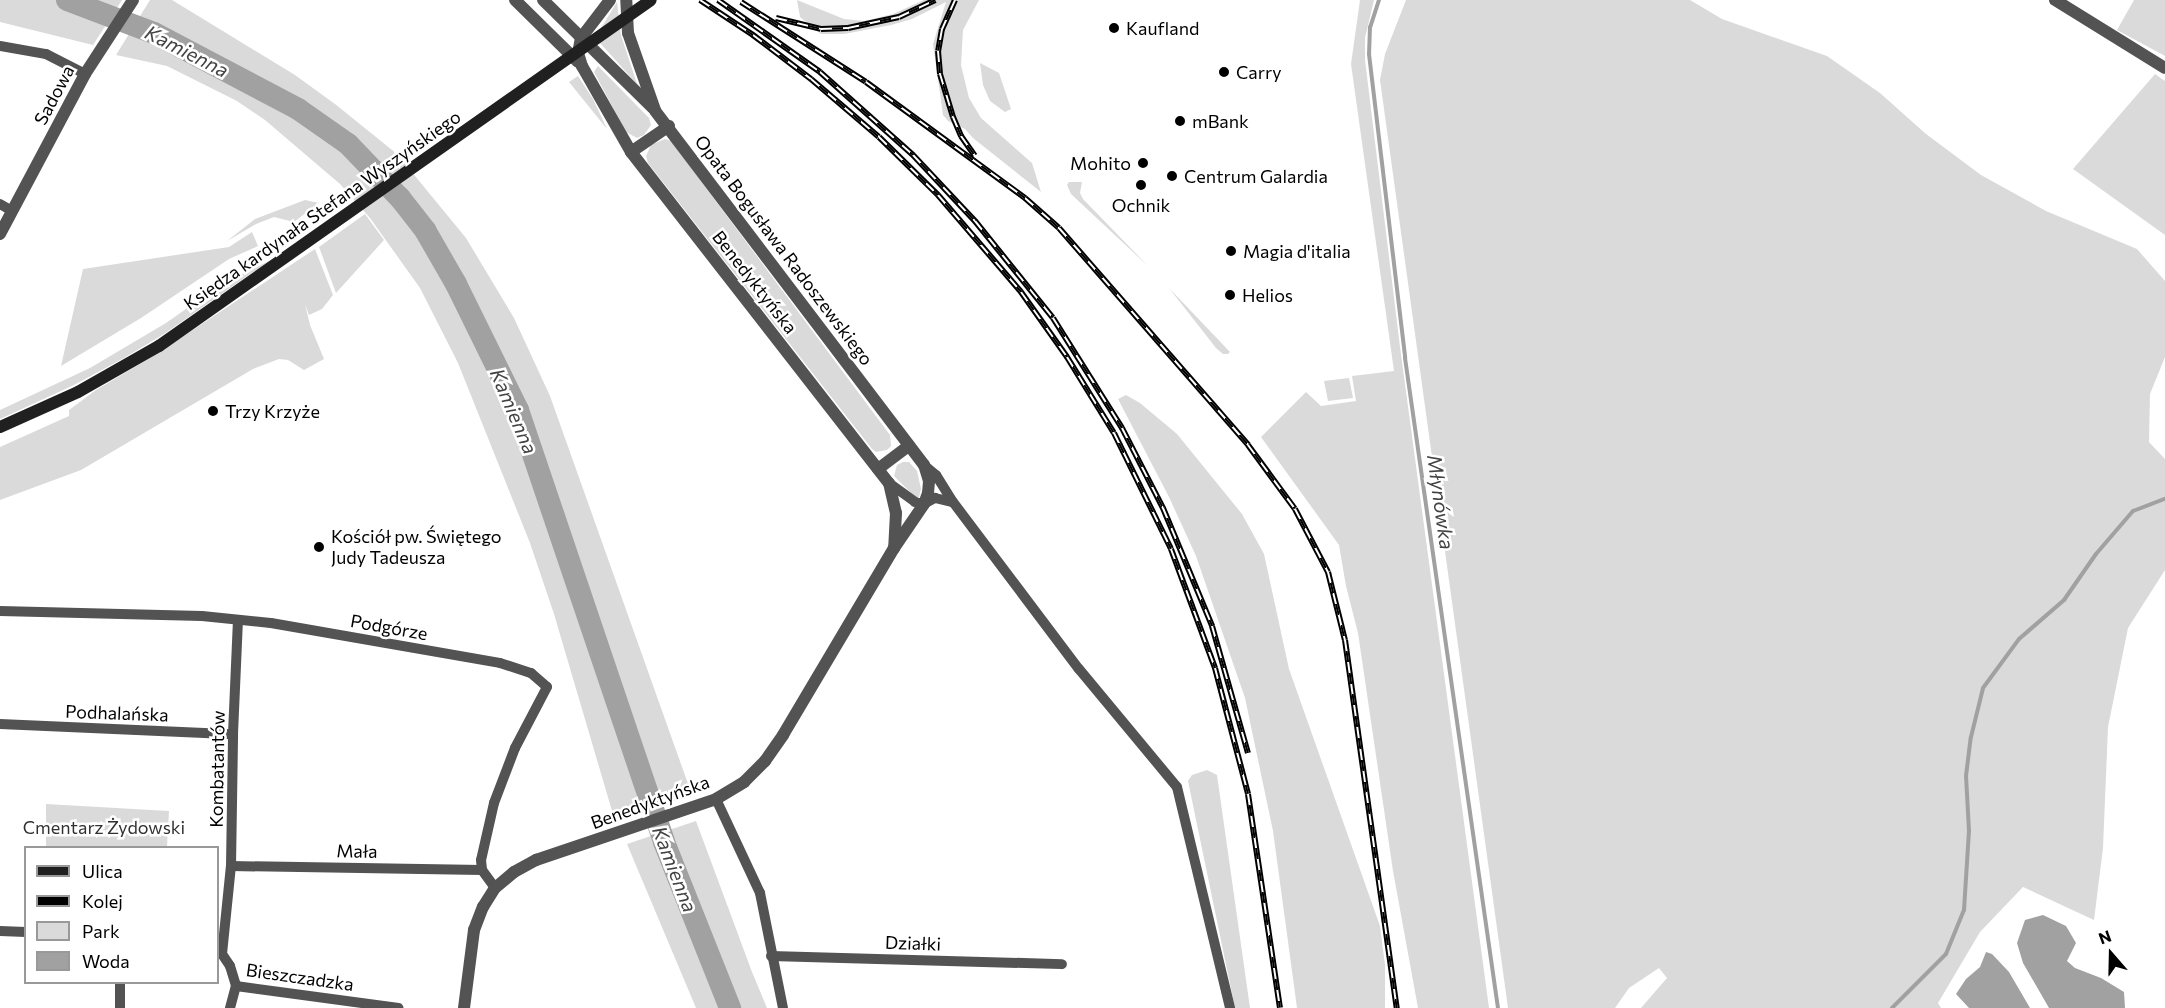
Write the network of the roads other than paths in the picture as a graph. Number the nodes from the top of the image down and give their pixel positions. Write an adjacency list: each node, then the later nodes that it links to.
1 (133, 0): 12 (street, Sadowa)
2 (515, 0): 10 (street)
3 (543, 0): 8 (street)
4 (610, 0): 8 (street)
5 (626, 0): 13 (street, Opata Bogusława Radoszewskiego)
6 (651, 0): 19 (main road, Księdza kardynała Stefana Wyszyńskiego)
7 (2055, 0): 11 (street)
8 (581, 38): 10 (street, Benedyktyńska); 13 (street)
9 (0, 46): 12 (street)
10 (582, 66): 15 (street, Benedyktyńska)
11 (2165, 68)
12 (85, 74): 17 (street, Sadowa)
13 (655, 110): 14 (street, Opata Bogusława Radoszewskiego)
14 (669, 126): 15 (street); 20 (street, Opata Bogusława Radoszewskiego)
15 (631, 152): 22 (street, Benedyktyńska)
16 (0, 204): 17 (street)
17 (12, 211): 18 (street, Sadowa)
18 (0, 234)
19 (0, 427)
20 (909, 446): 21 (street, Opata Bogusława Radoszewskiego); 22 (street)
21 (924, 465): 24 (street, Opata Bogusława Radoszewskiego); 25 (street, Benedyktyńska)
22 (878, 469): 23 (street, Benedyktyńska)
23 (889, 483): 25 (street); 26 (street, Benedyktyńska)
24 (953, 502): 25 (street); 47 (street, Opata Bogusława Radoszewskiego)
25 (924, 504): 26 (street, Benedyktyńska)
26 (894, 548): 31 (street, Benedyktyńska)
27 (0, 611): 28 (street, Podgórze)
28 (238, 620): 30 (street, Kombatantów); 33 (street, Podgórze)
29 (0, 724): 30 (street, Podhalańska)
30 (233, 734): 32 (street, Kombatantów)
31 (716, 800): 34 (street, Benedyktyńska); 38 (street)
32 (231, 866): 33 (street, Mała); 37 (street, Kombatantów)
33 (482, 870): 34 (street)
34 (495, 888): 45 (street, Benedyktyńska)
35 (0, 931): 36 (street)
36 (24, 932)
37 (220, 953): 41 (street, Bieszczadzka)
38 (771, 956): 39 (street, Działki); 46 (street)
39 (1058, 964)
40 (120, 984): 42 (street)
41 (236, 986): 43 (street); 44 (street, Bieszczadzka)
42 (120, 1008)
43 (230, 1008)
44 (399, 1008)
45 (464, 1008)
46 (783, 1008)
47 (1230, 1008)

